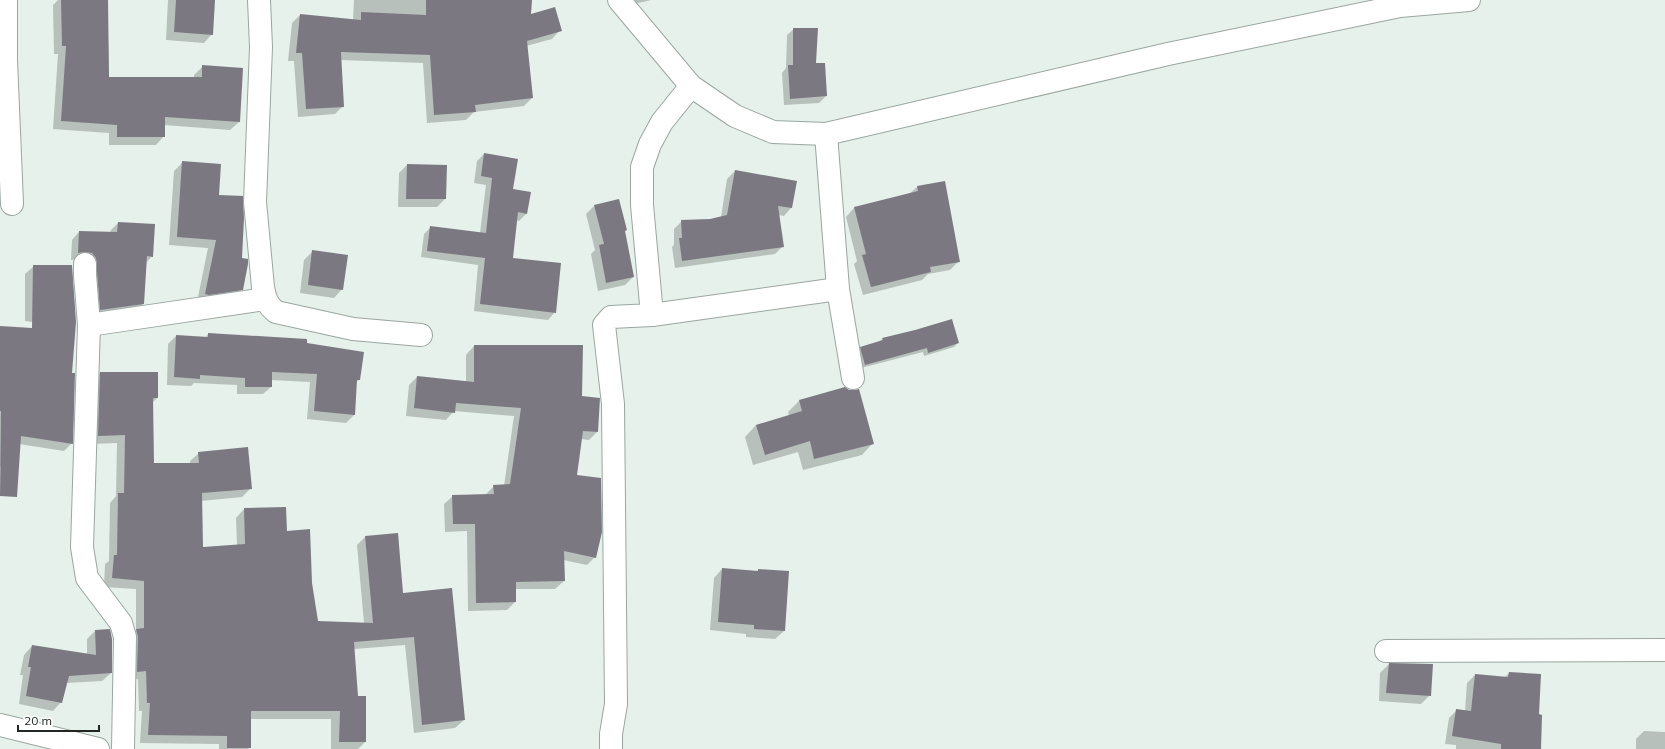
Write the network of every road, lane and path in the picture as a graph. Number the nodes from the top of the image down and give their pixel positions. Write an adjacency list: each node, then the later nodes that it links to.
1 (6, 0): 7 (street)
2 (259, 0): 10 (street)
3 (619, 0): 5 (street)
4 (1469, 0): 6 (street)
5 (691, 86): 6 (street); 11 (street)
6 (826, 134): 9 (street)
7 (12, 204)
8 (85, 264): 12 (street)
9 (838, 289): 11 (street); 14 (street)
10 (265, 299): 12 (street); 13 (street)
11 (652, 315): 20 (street)
12 (89, 325): 19 (street)
13 (421, 334)
14 (853, 378)
15 (1665, 650): 16 (street)
16 (1386, 651)
17 (0, 725): 18 (street)
18 (98, 749)
19 (123, 749)
20 (611, 749)

